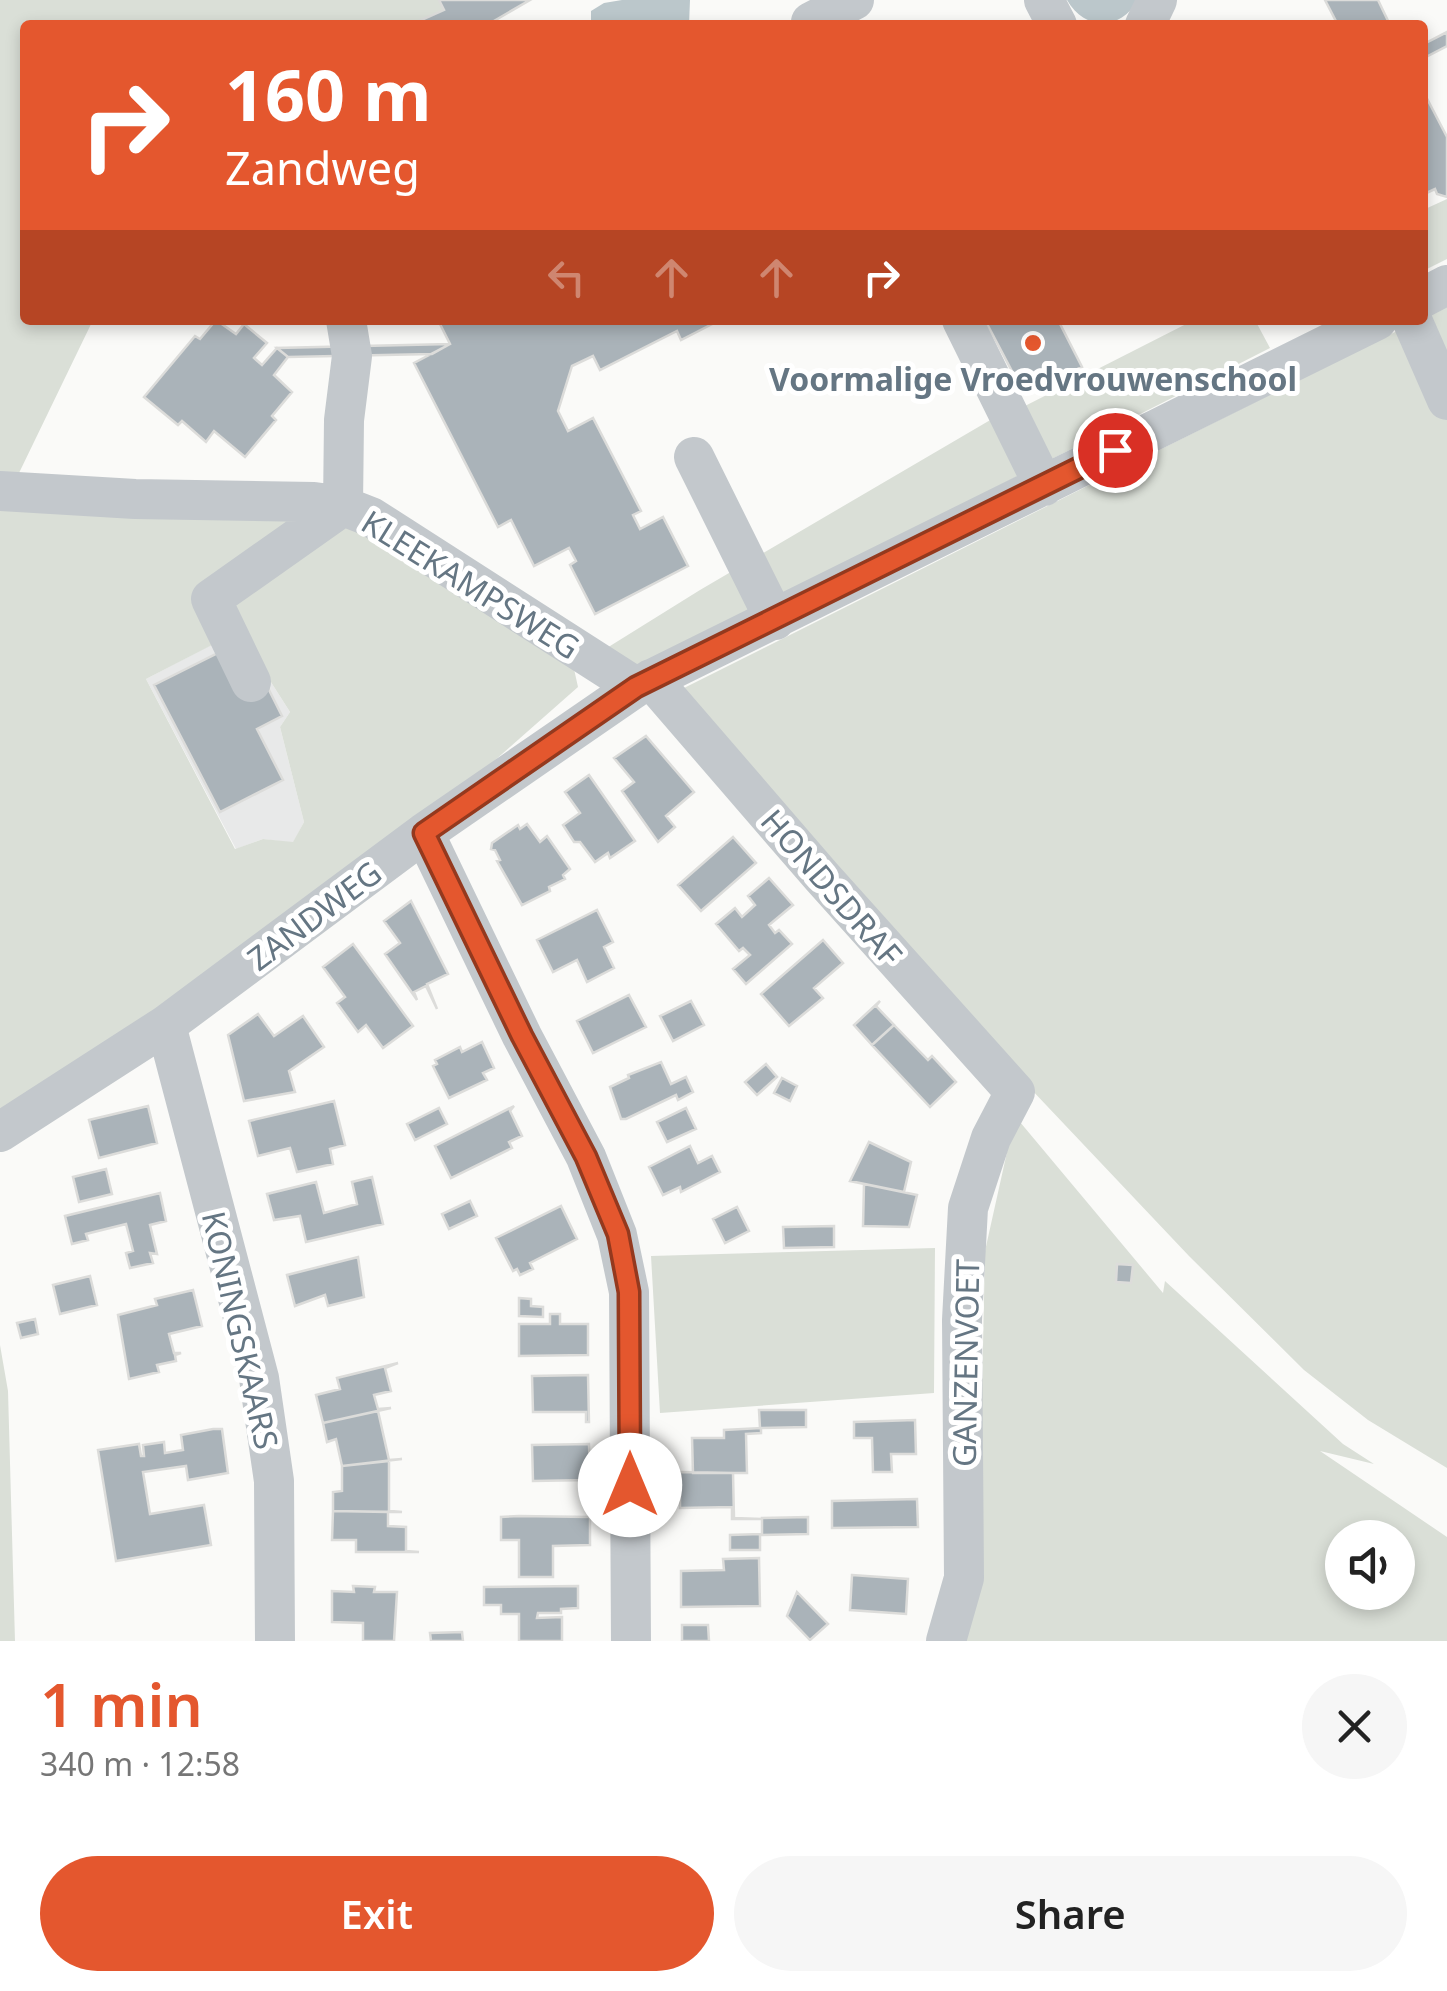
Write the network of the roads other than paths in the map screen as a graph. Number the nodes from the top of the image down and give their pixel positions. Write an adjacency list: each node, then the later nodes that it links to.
1 (854, 0): 2 (street)
2 (809, 16)
3 (347, 325): 11 (street)
4 (964, 325): 9 (street)
5 (1366, 325): 9 (street, ZANDWEG)
6 (1414, 325): 7 (street)
7 (1447, 400)
8 (694, 457): 12 (street)
9 (1044, 486): 12 (street, ZANDWEG)
10 (0, 491): 11 (street, KLEEKAMPSWEG)
11 (343, 506): 13 (street); 14 (street, KLEEKAMPSWEG)
12 (775, 620): 14 (street, ZANDWEG)
13 (250, 682)
14 (644, 683): 15 (street, ZANDWEG); 17 (street, HONDSDRAF)
15 (424, 833): 16 (street, ZANDWEG); 20 (street)
16 (166, 1025): 18 (street, ZANDWEG); 19 (street, KONINGSKAARS)
17 (1014, 1092): 21 (street, GANZENVOET)
18 (0, 1132)
19 (274, 1641)
20 (631, 1641)
21 (946, 1641)

